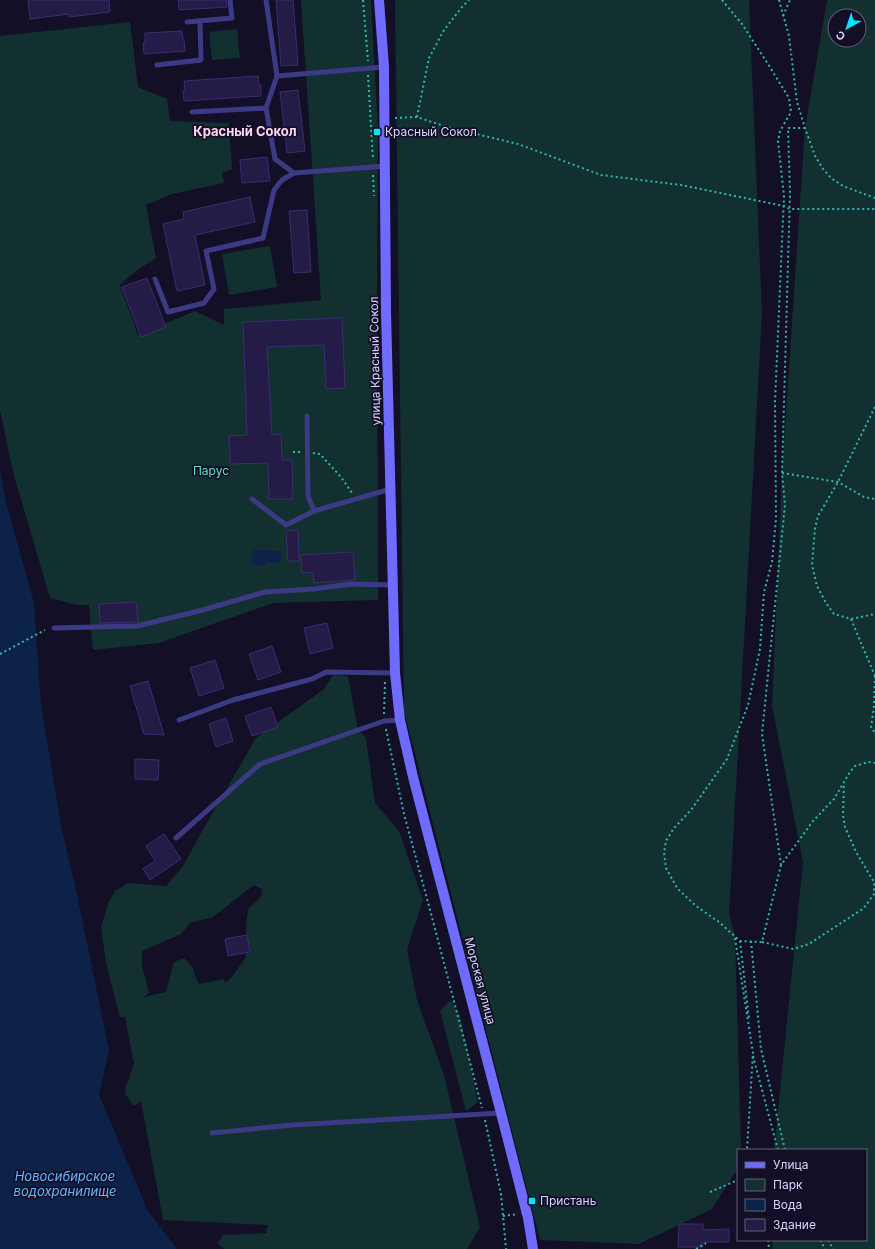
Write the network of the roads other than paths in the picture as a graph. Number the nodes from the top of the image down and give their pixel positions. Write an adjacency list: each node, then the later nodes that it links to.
1 (230, 0): 4 (lane)
2 (266, 0): 8 (lane)
3 (379, 0): 7 (street, улица Красный Сокол)
4 (200, 21): 5 (lane); 6 (lane)
5 (187, 22)
6 (157, 65)
7 (384, 67): 8 (lane); 11 (street, улица Красный Сокол)
8 (277, 76): 9 (lane)
9 (266, 108): 10 (lane); 12 (lane)
10 (192, 112)
11 (386, 166): 12 (lane); 15 (street, улица Красный Сокол)
12 (294, 173): 13 (lane)
13 (155, 278)
14 (307, 416): 17 (lane)
15 (391, 489): 17 (lane); 18 (street, улица Красный Сокол)
16 (252, 499): 17 (lane)
17 (314, 511)
18 (393, 585): 19 (lane); 20 (street, улица Красный Сокол)
19 (54, 628)
20 (395, 673): 21 (lane); 22 (street, улица Красный Сокол)
21 (179, 720)
22 (400, 720): 23 (lane); 24 (street, Морская улица)
23 (176, 838)
24 (501, 1113): 25 (lane); 26 (street, Морская улица)
25 (212, 1133)
26 (533, 1249)

